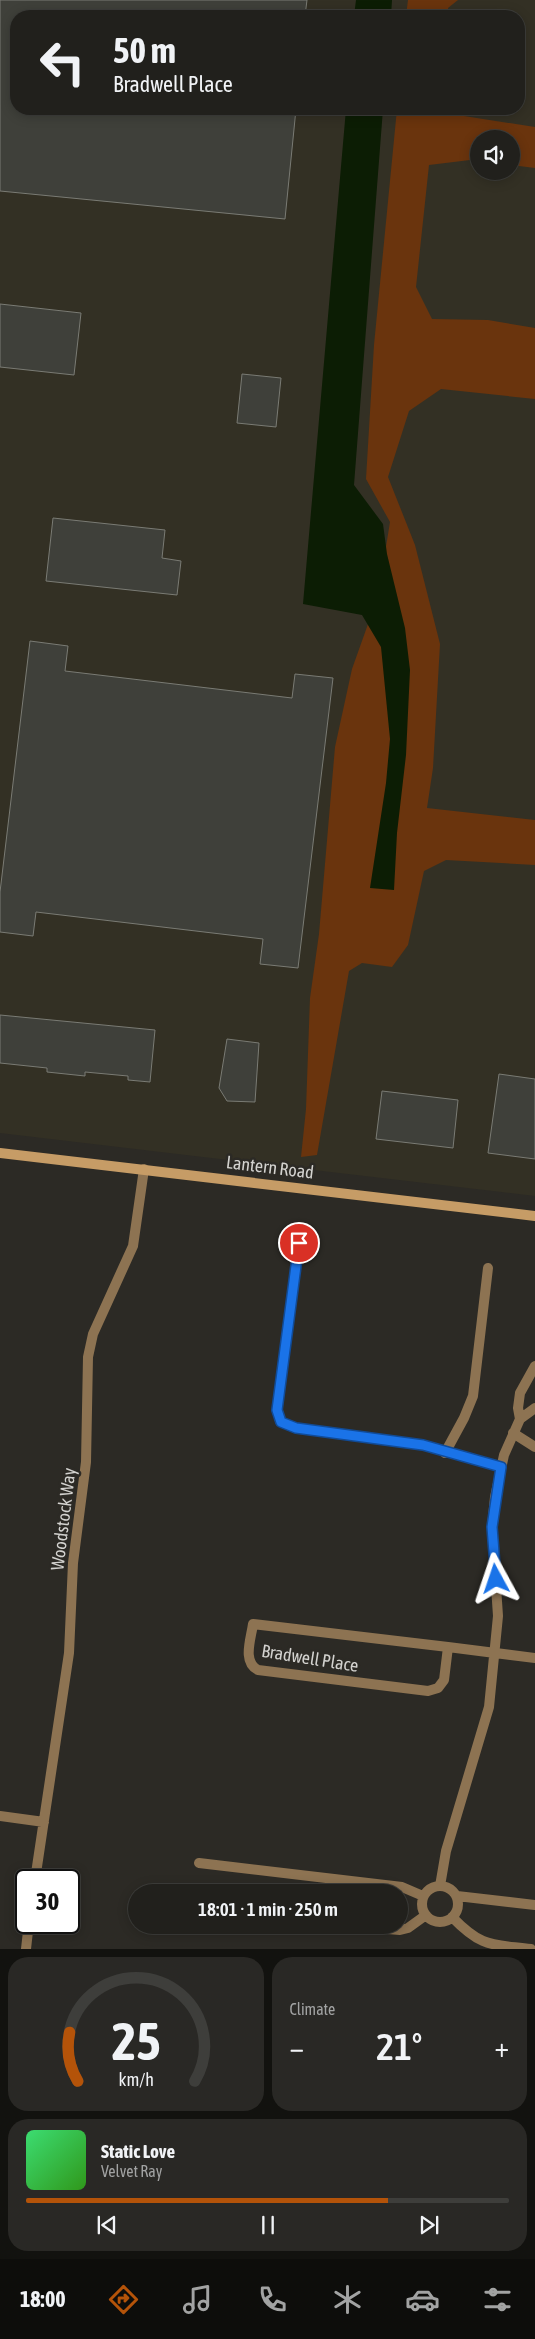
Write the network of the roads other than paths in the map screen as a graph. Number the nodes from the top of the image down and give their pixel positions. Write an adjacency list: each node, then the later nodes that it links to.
1 (0, 1153): 2 (street, Lantern Road)
2 (144, 1169): 3 (street, Lantern Road); 17 (street, Woodstock Way)
3 (535, 1216)
4 (299, 1243): 11 (street)
5 (488, 1268): 11 (street)
6 (535, 1366): 8 (street)
7 (535, 1408): 8 (street)
8 (520, 1419): 9 (street)
9 (513, 1433): 10 (street); 12 (street)
10 (535, 1447)
11 (445, 1453): 12 (street)
12 (501, 1467): 14 (street)
13 (448, 1647): 13 (street, Bradwell Place); 14 (street, Bradwell Place)
14 (496, 1653): 15 (street, Bradwell Place); 20 (street)
15 (535, 1658)
16 (0, 1816): 17 (street)
17 (44, 1822): 19 (street, Woodstock Way)
18 (199, 1863): 21 (street)
19 (37, 1869)
20 (440, 1886): 21 (street); 22 (street)
21 (423, 1896): 24 (street)
22 (457, 1896): 23 (street); 25 (street)
23 (535, 1905)
24 (426, 1915): 25 (street); 26 (street)
25 (452, 1917): 29 (street)
26 (408, 1928)
27 (28, 1934): 28 (street)
28 (26, 1949)
29 (531, 1949)

